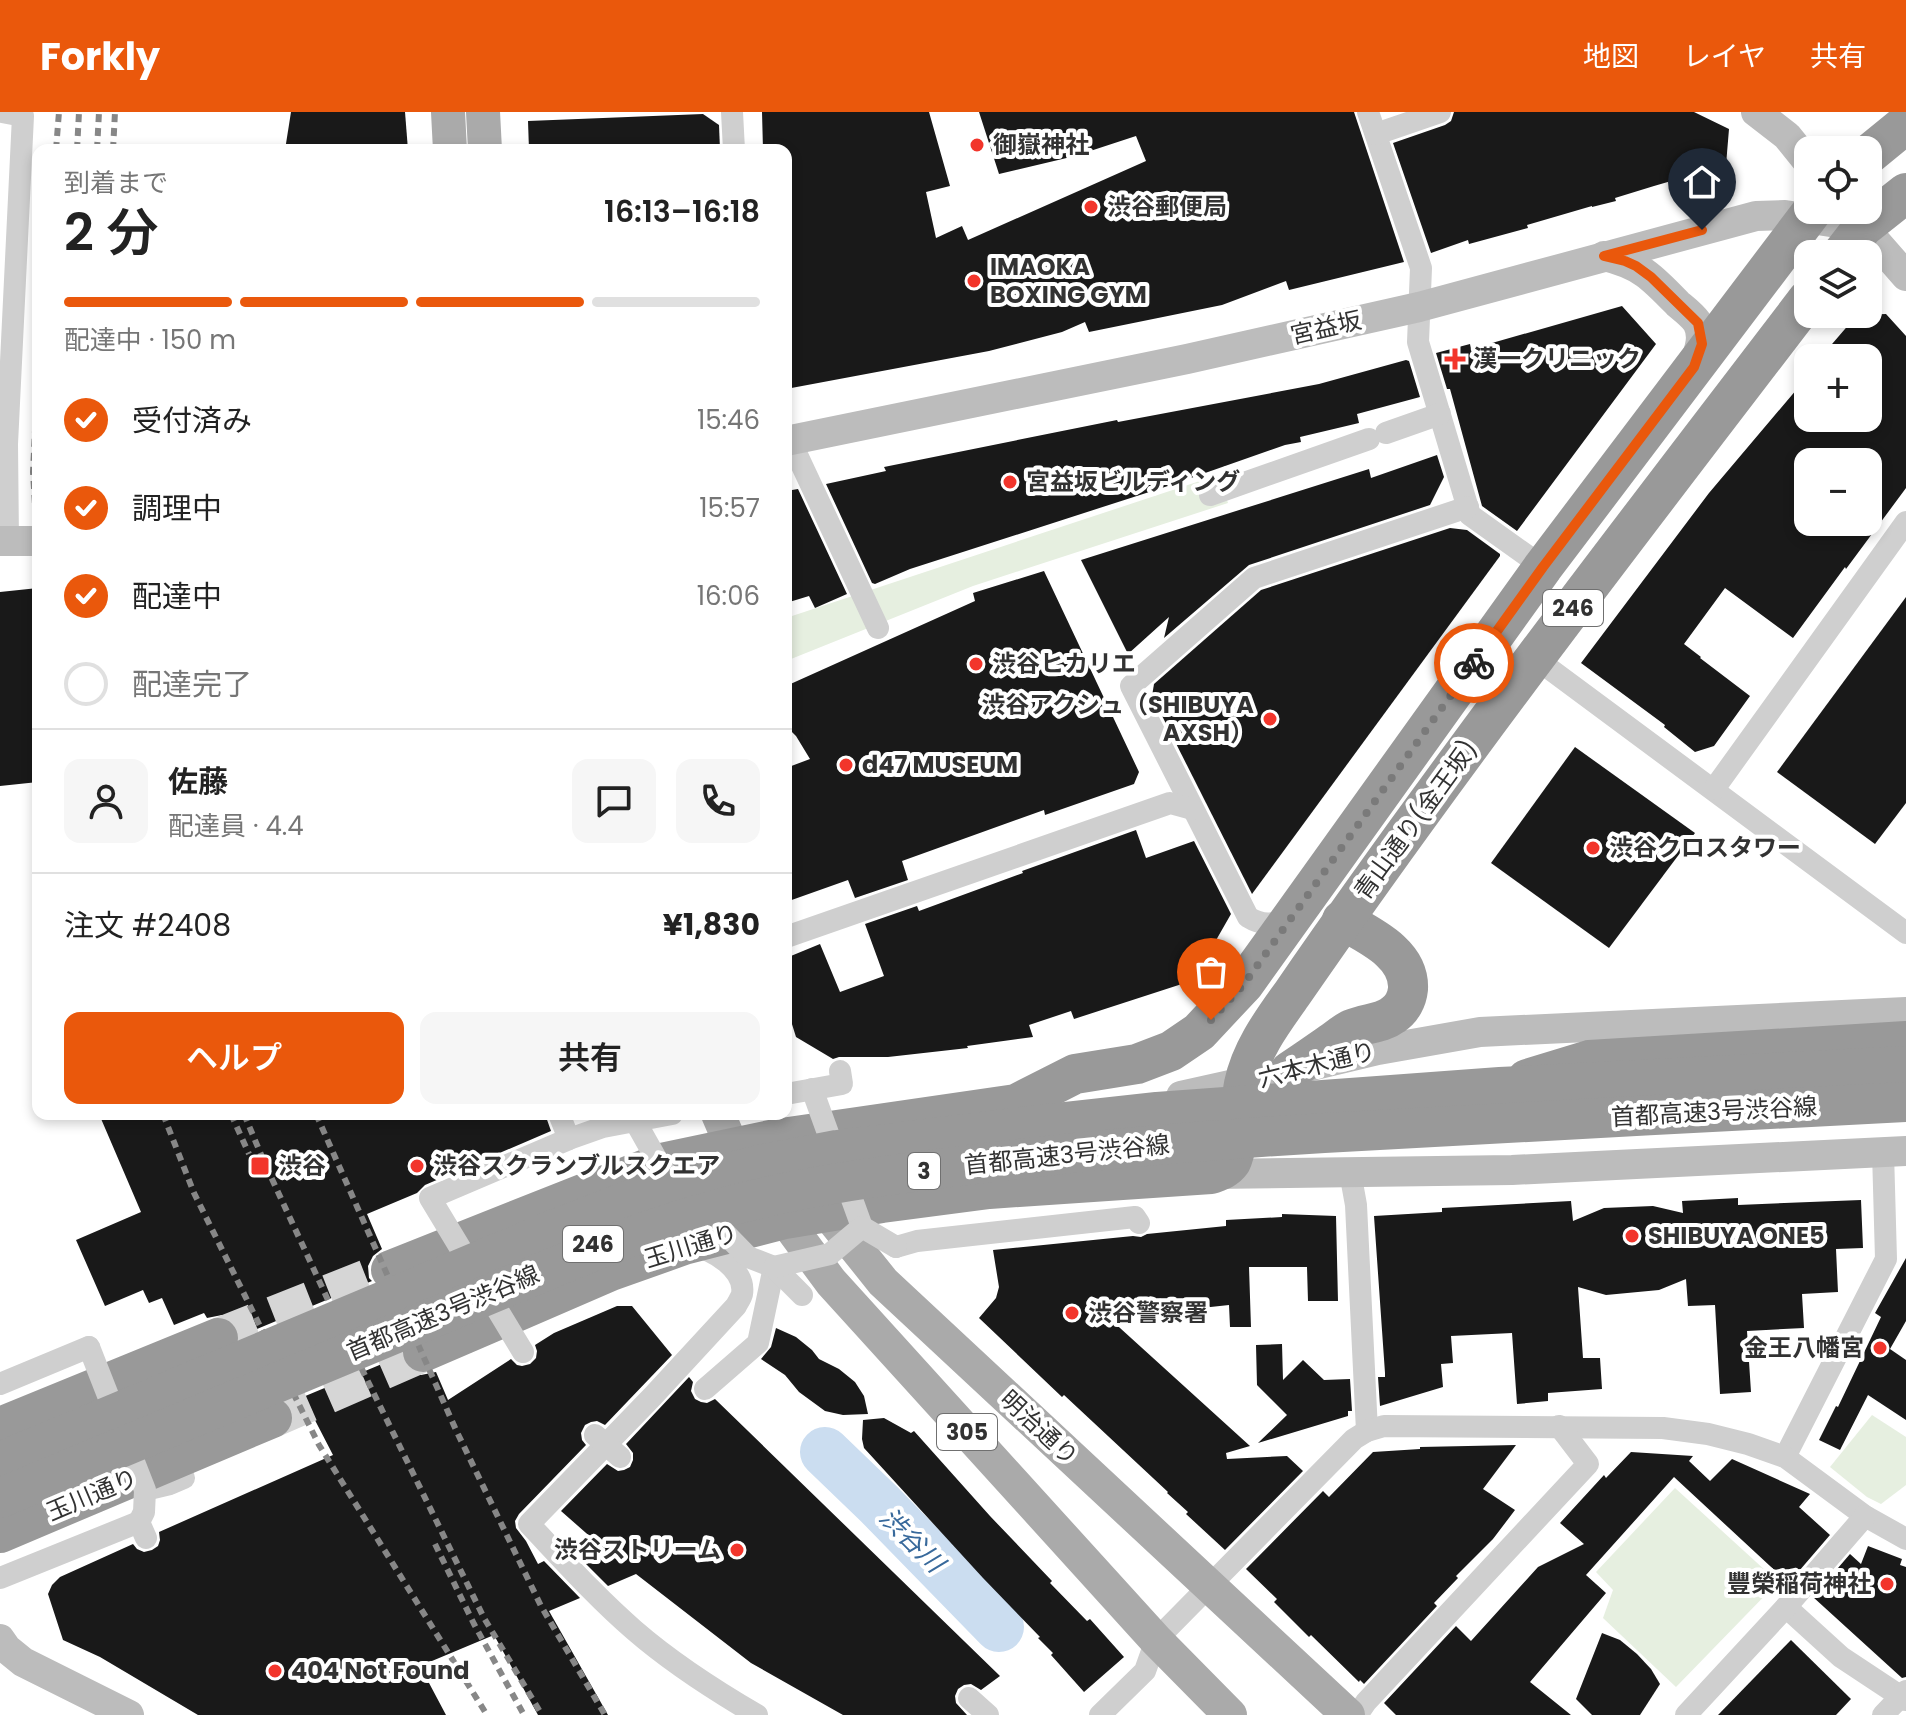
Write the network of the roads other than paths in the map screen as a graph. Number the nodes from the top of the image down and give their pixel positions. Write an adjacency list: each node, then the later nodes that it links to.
1 (2, 112): 30 (street)
2 (448, 112): 10 (main road)
3 (483, 112): 11 (main road)
4 (732, 112): 12 (street)
5 (1368, 112): 9 (street)
6 (1440, 112): 9 (street)
7 (1756, 112): 14 (main road)
8 (1906, 124): 13 (highway)
9 (1376, 134): 21 (street)
10 (450, 144)
11 (485, 144)
12 (734, 144)
13 (1882, 144)
14 (1794, 145)
15 (1906, 193): 18 (highway)
16 (1794, 215): 19 (main road, 宮益坂)
17 (1801, 224): 23 (highway, 青山通り(金王坂) / 246)
18 (1851, 230): 20 (main road)
19 (1604, 256): 21 (main road, 宮益坂); 23 (main road)
20 (1906, 276)
21 (1419, 307): 24 (street); 25 (main road, 宮益坂)
22 (1794, 317): 34 (highway, 青山通り(金王坂) / 246)
23 (1694, 367): 32 (highway, 青山通り(金王坂) / 246)
24 (1440, 414): 27 (street); 28 (street)
25 (792, 439)
26 (792, 448): 33 (street)
27 (1210, 495)
28 (1468, 507): 32 (street); 36 (street)
29 (1906, 522): 35 (street)
30 (4, 541): 31 (main road)
31 (32, 541)
32 (1543, 567): 37 (highway, 青山通り(金王坂) / 246)
33 (878, 628)
34 (1535, 658): 35 (street); 38 (highway, 青山通り(金王坂) / 246)
35 (1714, 789): 39 (street)
36 (1192, 809): 37 (street); 40 (street)
37 (1292, 917): 52 (highway, 青山通り(金王坂) / 246)
38 (1342, 920): 46 (highway); 47 (highway, 青山通り(金王坂) / 246)
39 (1906, 933)
40 (792, 935)
41 (1906, 1012): 43 (main road, 六本木通り)
42 (1906, 1041): 48 (highway, bridge)
43 (1378, 1050): 46 (main road, 六本木通り); 61 (main road)
44 (1906, 1066): 48 (highway, 首都高速3号渋谷線 / 3, bridge)
45 (840, 1071): 49 (street)
46 (1290, 1071): 47 (main road, 六本木通り)
47 (1244, 1082): 52 (main road, 六本木通り); 62 (highway, 246)
48 (1500, 1087): 83 (highway, 首都高速3号渋谷線 / 3, bridge)
49 (812, 1089): 50 (street); 66 (street, bridge)
50 (792, 1093)
51 (1906, 1102): 58 (highway, 首都高速3号渋谷線 / 3, bridge)
52 (1016, 1104): 56 (highway, 六本木通り / 246)
53 (561, 1120): 59 (street)
54 (640, 1120): 55 (street, bridge)
55 (635, 1121): 59 (street, bridge); 68 (street, bridge)
56 (769, 1127): 57 (highway, 六本木通り / 246); 63 (main road, 明治通り / 305)
57 (726, 1131): 64 (main road, 305); 70 (highway, 246)
58 (1316, 1133): 60 (highway, bridge); 86 (highway, 首都高速3号渋谷線 / 3, bridge)
59 (569, 1139): 71 (street, bridge)
60 (1898, 1141): 61 (main road); 82 (street)
61 (1350, 1172): 62 (main road); 79 (street)
62 (1211, 1174): 63 (highway, 246)
63 (826, 1212): 64 (highway, 246); 91 (main road, 明治通り / 305)
64 (785, 1219): 67 (highway, 玉川通り / 246); 70 (highway, 246); 93 (main road, 305)
65 (1137, 1220): 66 (street, bridge)
66 (862, 1227): 68 (street, bridge)
67 (684, 1245): 70 (highway, 玉川通り / 246); 99 (street)
68 (774, 1267): 69 (street, bridge); 76 (street)
69 (802, 1295)
70 (407, 1310)
71 (523, 1352)
72 (121, 1362): 73 (street)
73 (99, 1371): 75 (street, bridge); 85 (street, bridge)
74 (244, 1378): 78 (highway); 83 (highway); 86 (highway); 88 (highway, 玉川通り)
75 (0, 1384)
76 (705, 1389)
77 (1559, 1426): 79 (street); 82 (street); 103 (street)
78 (0, 1427)
79 (1367, 1431): 91 (street)
80 (595, 1435): 81 (street, bridge)
81 (620, 1457)
82 (1785, 1457): 87 (street)
83 (0, 1463)
84 (184, 1478): 85 (street)
85 (145, 1490): 90 (street, bridge)
86 (0, 1497)
87 (1865, 1516): 89 (street); 92 (street)
88 (0, 1533)
89 (1906, 1539)
90 (0, 1578)
91 (1209, 1587): 93 (street); 102 (main road, 明治通り / 305)
92 (1786, 1607): 95 (street); 104 (street)
93 (1156, 1640): 97 (street); 101 (main road, 305)
94 (2, 1651): 98 (main road)
95 (1904, 1696): 105 (street)
96 (969, 1698): 100 (street)
97 (1103, 1712)
98 (129, 1715)
99 (757, 1715)
100 (988, 1715)
101 (1230, 1715)
102 (1348, 1715)
103 (1357, 1715)
104 (1686, 1715)
105 (1883, 1715)

